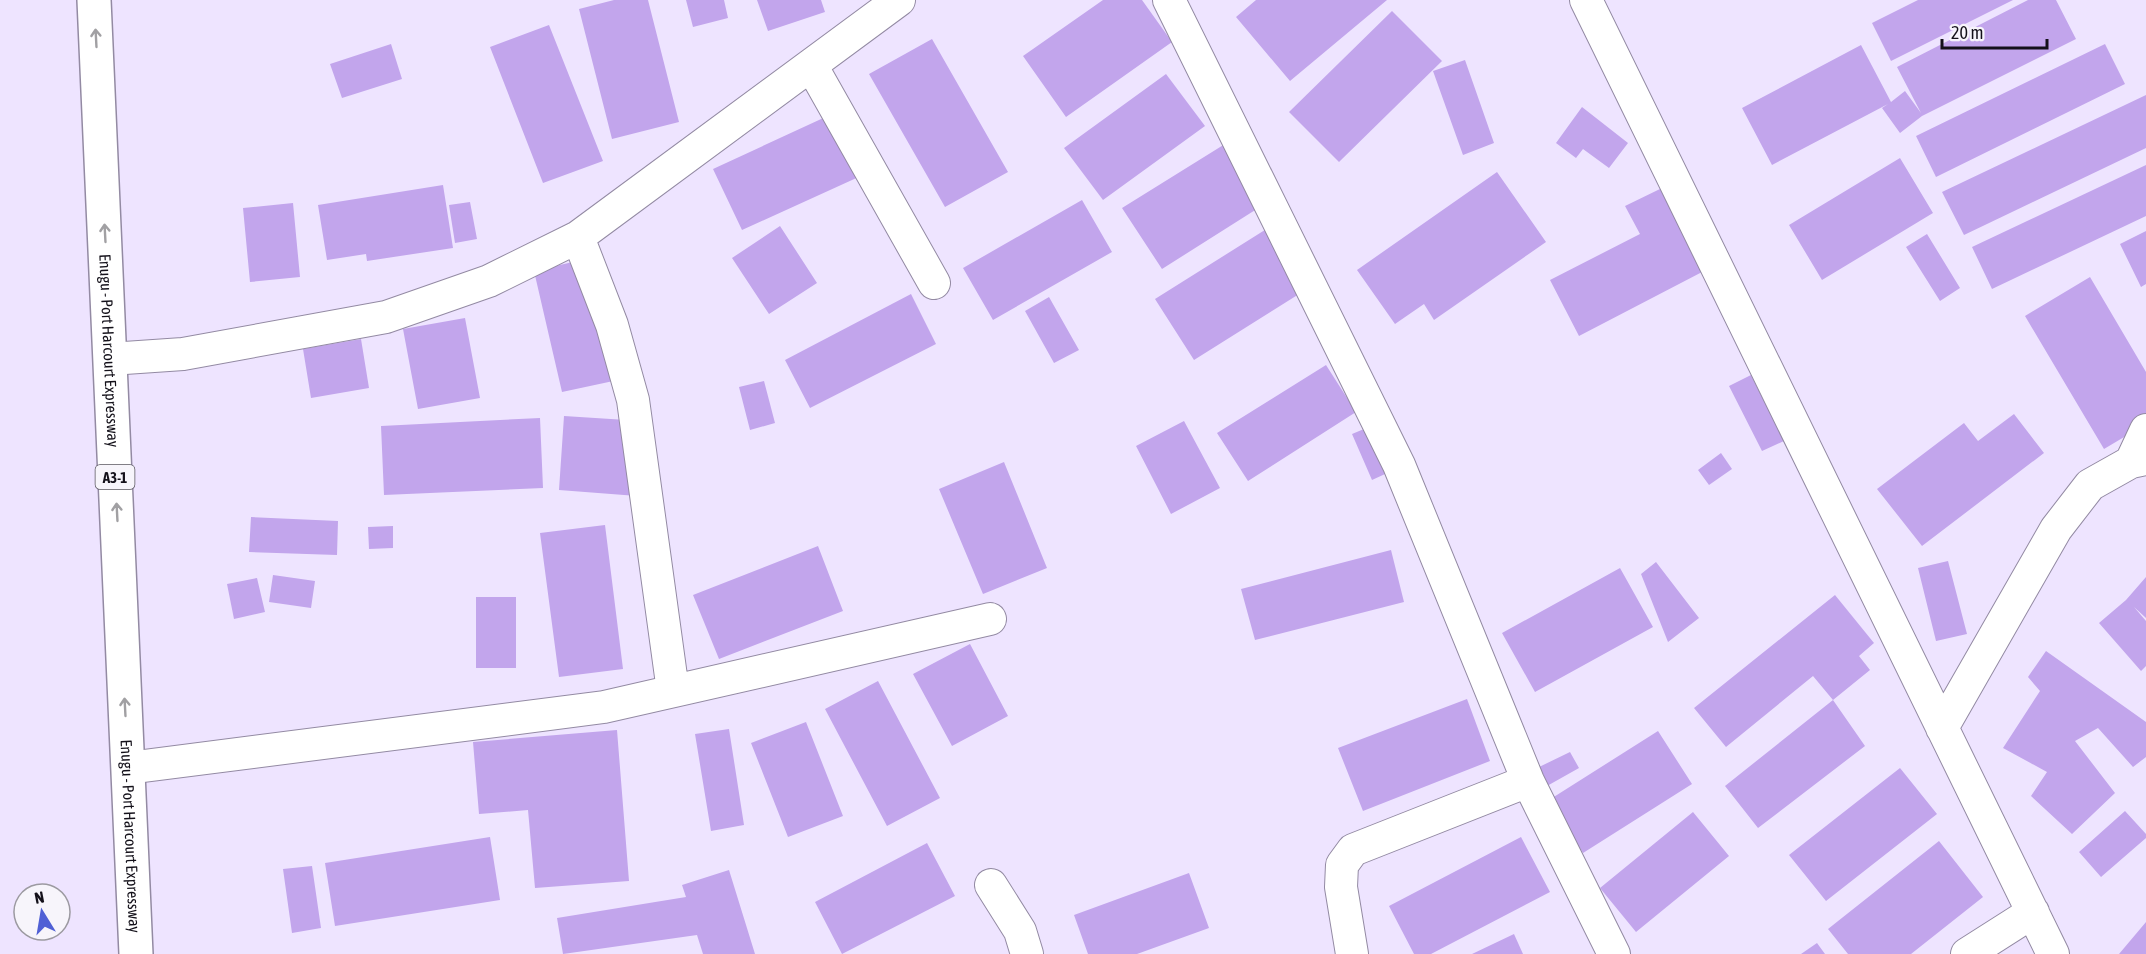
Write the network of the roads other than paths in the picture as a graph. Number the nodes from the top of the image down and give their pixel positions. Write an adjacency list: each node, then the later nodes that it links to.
1 (94, 0): 8 (highway, Enugu - Port Harcourt Expressway / A3-1, one-way to 1)
2 (899, 0): 5 (street)
3 (1169, 0): 15 (street)
4 (1586, 0): 13 (street)
5 (811, 65): 6 (street); 7 (street)
6 (578, 237): 8 (street); 12 (street)
7 (934, 283)
8 (110, 358): 14 (highway, Enugu - Port Harcourt Expressway / A3-1, one-way to 8)
9 (2146, 430): 10 (street)
10 (2138, 461): 13 (street)
11 (990, 619): 12 (street)
12 (673, 692): 14 (street)
13 (1942, 728): 17 (street)
14 (128, 768): 18 (highway, Enugu - Port Harcourt Expressway / A3-1)
15 (1528, 781): 20 (street); 21 (street)
16 (991, 885): 19 (street)
17 (2032, 912): 22 (street); 23 (street)
18 (136, 954)
19 (1027, 954)
20 (1352, 954)
21 (1614, 954)
22 (1967, 954)
23 (2053, 954)

